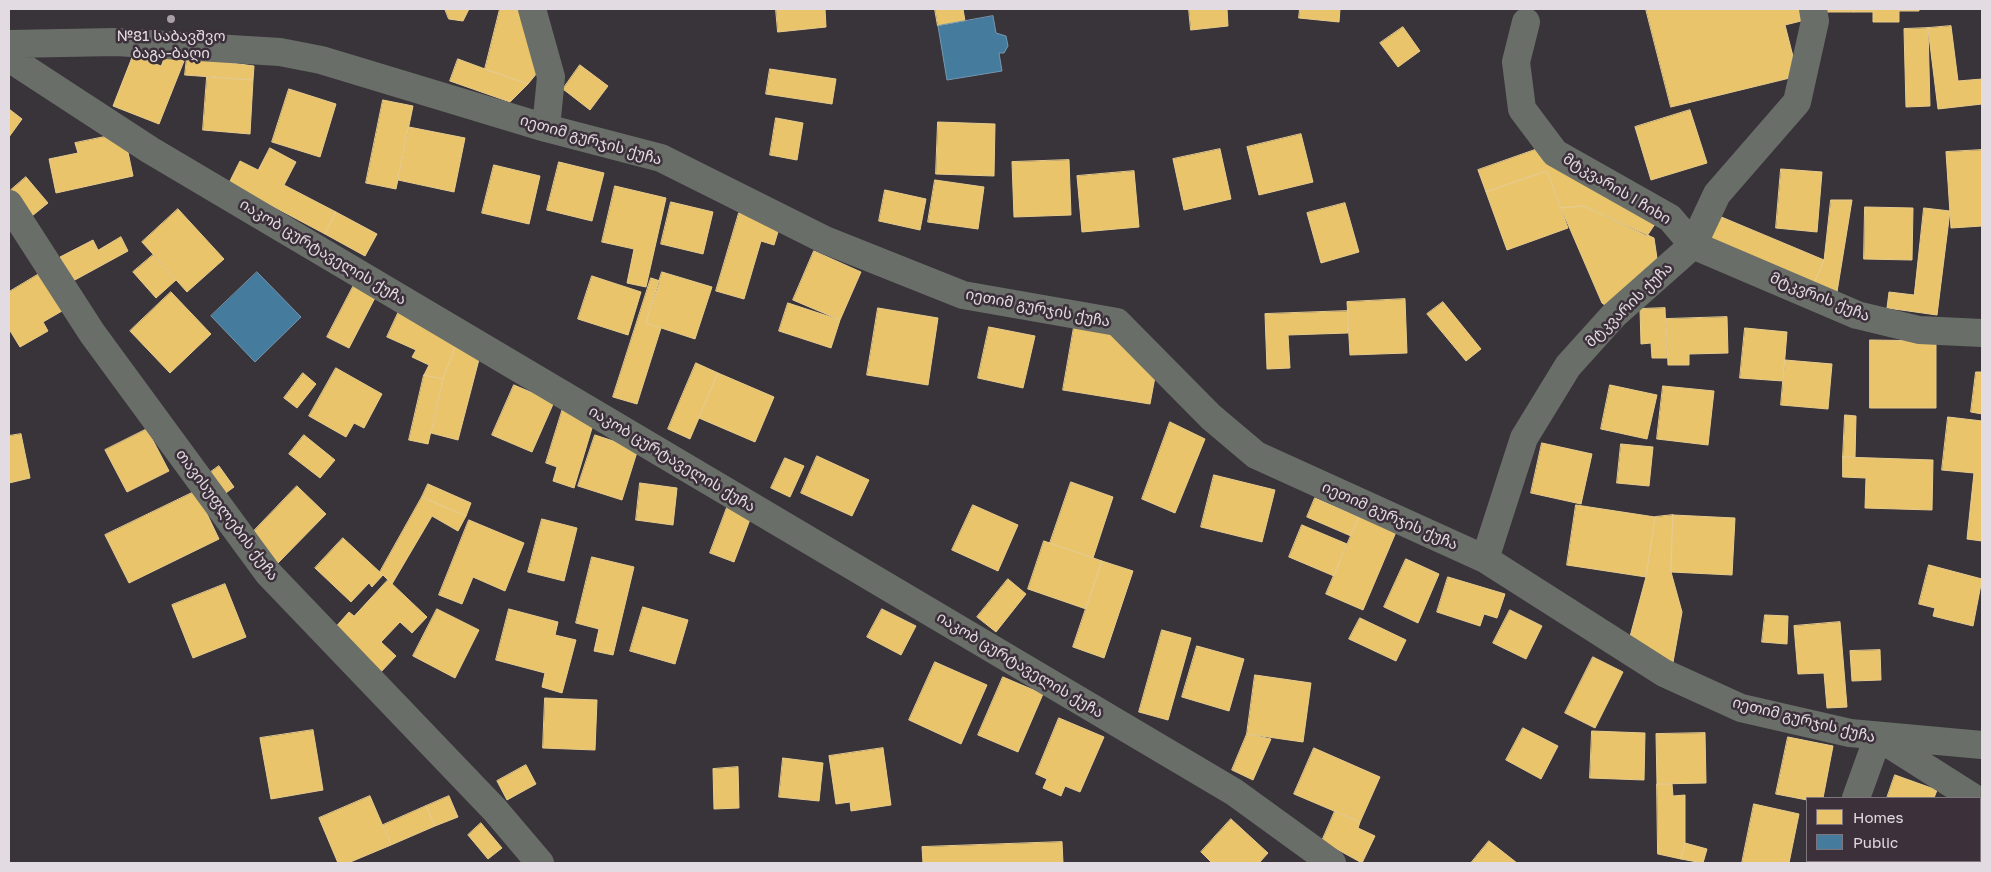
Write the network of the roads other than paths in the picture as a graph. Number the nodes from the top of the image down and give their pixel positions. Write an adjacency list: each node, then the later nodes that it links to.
1 (532, 9): 6 (street)
2 (1814, 9): 8 (street)
3 (1526, 22): 8 (street, მტკვარის I ჩიხი)
4 (9, 44): 6 (street, იეთიმ გურჯის ქუჩა)
5 (9, 58): 16 (street, იაკობ ცურტაველის ქუჩა)
6 (546, 128): 10 (street, იეთიმ გურჯის ქუჩა)
7 (9, 204): 15 (street, თავისუფლების ქუჩა)
8 (1693, 244): 9 (street, მტკვრის ქუჩა); 10 (street, მტკვარის ქუჩა)
9 (1982, 333)
10 (1484, 559): 11 (street, იეთიმ გურჯის ქუჩა)
11 (1878, 737): 12 (street); 13 (street); 14 (street, იეთიმ გურჯის ქუჩა)
12 (1982, 745)
13 (1856, 797)
14 (1972, 797)
15 (540, 863)
16 (1332, 863)

